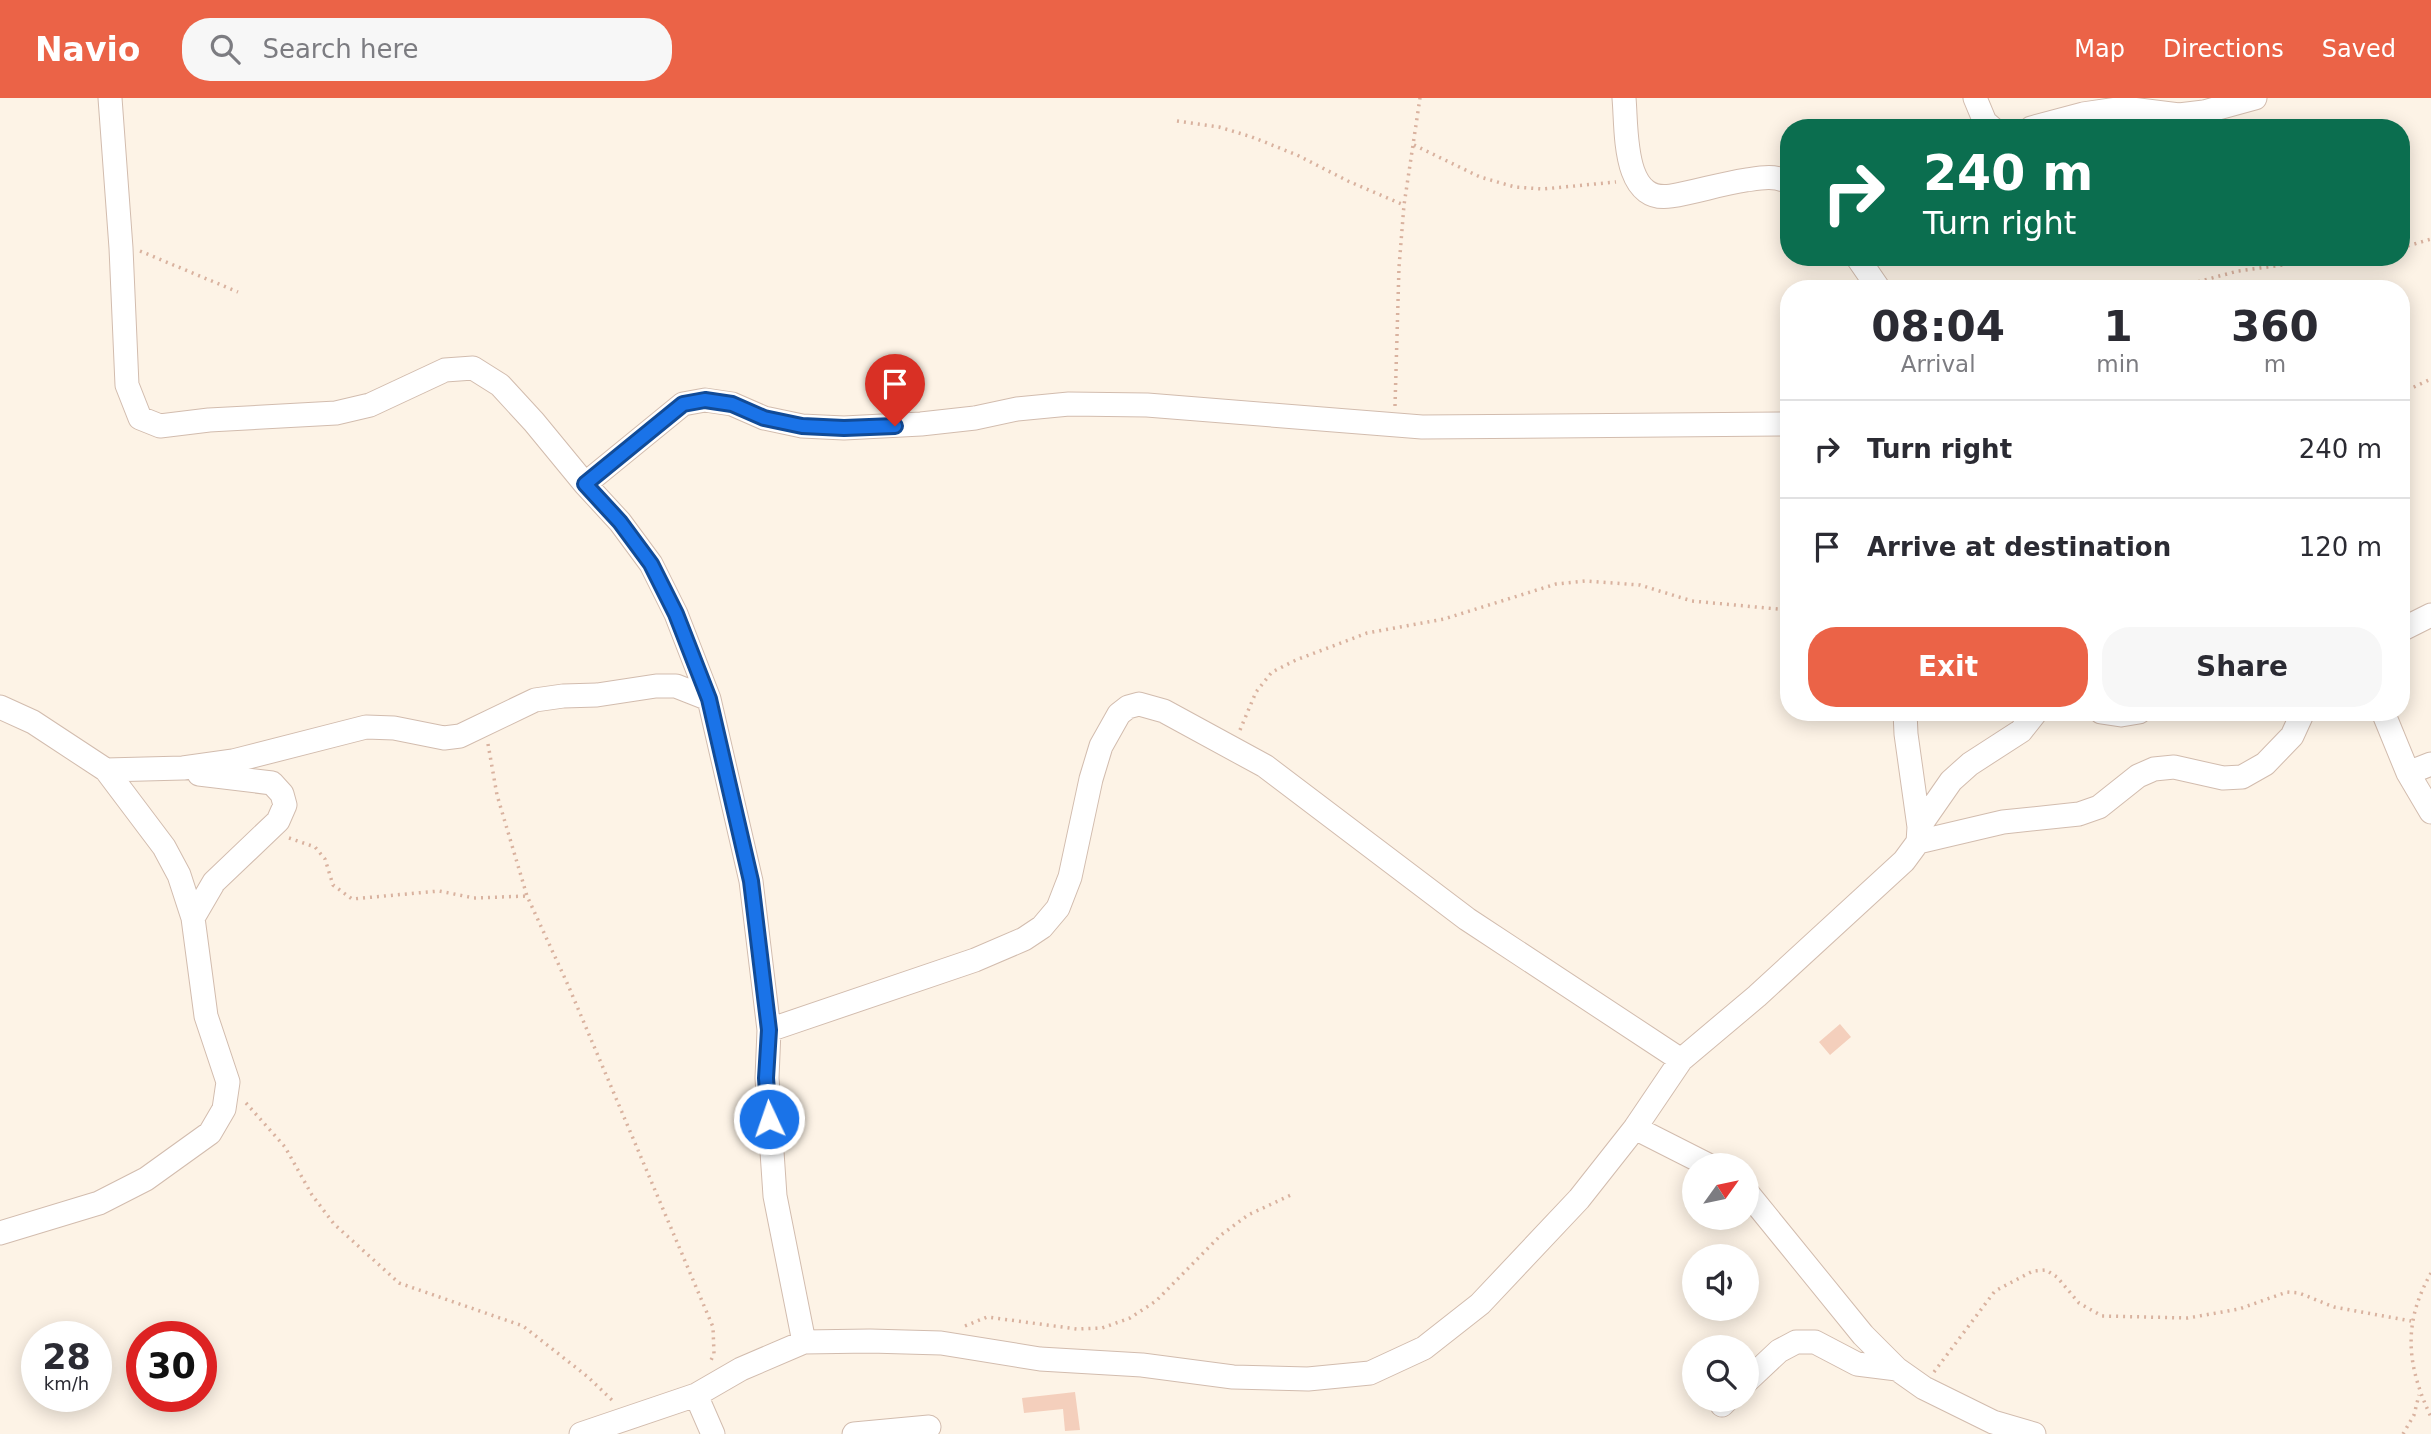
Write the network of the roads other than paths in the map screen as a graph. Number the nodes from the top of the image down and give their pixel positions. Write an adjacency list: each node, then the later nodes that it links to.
1 (110, 98): 9 (street)
2 (1624, 98): 7 (street)
3 (1975, 98): 5 (street)
4 (2255, 98): 6 (street)
5 (1984, 119)
6 (2064, 119)
7 (1780, 180)
8 (1780, 424): 9 (street)
9 (585, 484): 12 (street)
10 (2431, 615): 11 (street)
11 (2410, 626)
12 (709, 699): 19 (street); 25 (street)
13 (0, 707): 20 (street)
14 (1905, 721): 23 (street)
15 (2029, 721): 23 (street)
16 (2299, 721): 23 (street)
17 (2387, 721): 21 (street)
18 (2431, 764): 21 (street)
19 (183, 768): 20 (street); 24 (street)
20 (106, 769): 24 (street)
21 (2409, 773): 22 (street)
22 (2431, 812)
23 (1919, 834): 26 (street)
24 (192, 918): 30 (street)
25 (769, 1030): 26 (street); 31 (street)
26 (1681, 1060): 27 (street)
27 (1636, 1128): 28 (street); 31 (street)
28 (1682, 1153)
29 (1759, 1207): 32 (street)
30 (0, 1233)
31 (804, 1342): 34 (street)
32 (1897, 1369): 33 (street); 39 (street)
33 (1759, 1370)
34 (696, 1395): 36 (street); 37 (street)
35 (929, 1427): 38 (street)
36 (581, 1434)
37 (713, 1434)
38 (854, 1434)
39 (2034, 1434)

